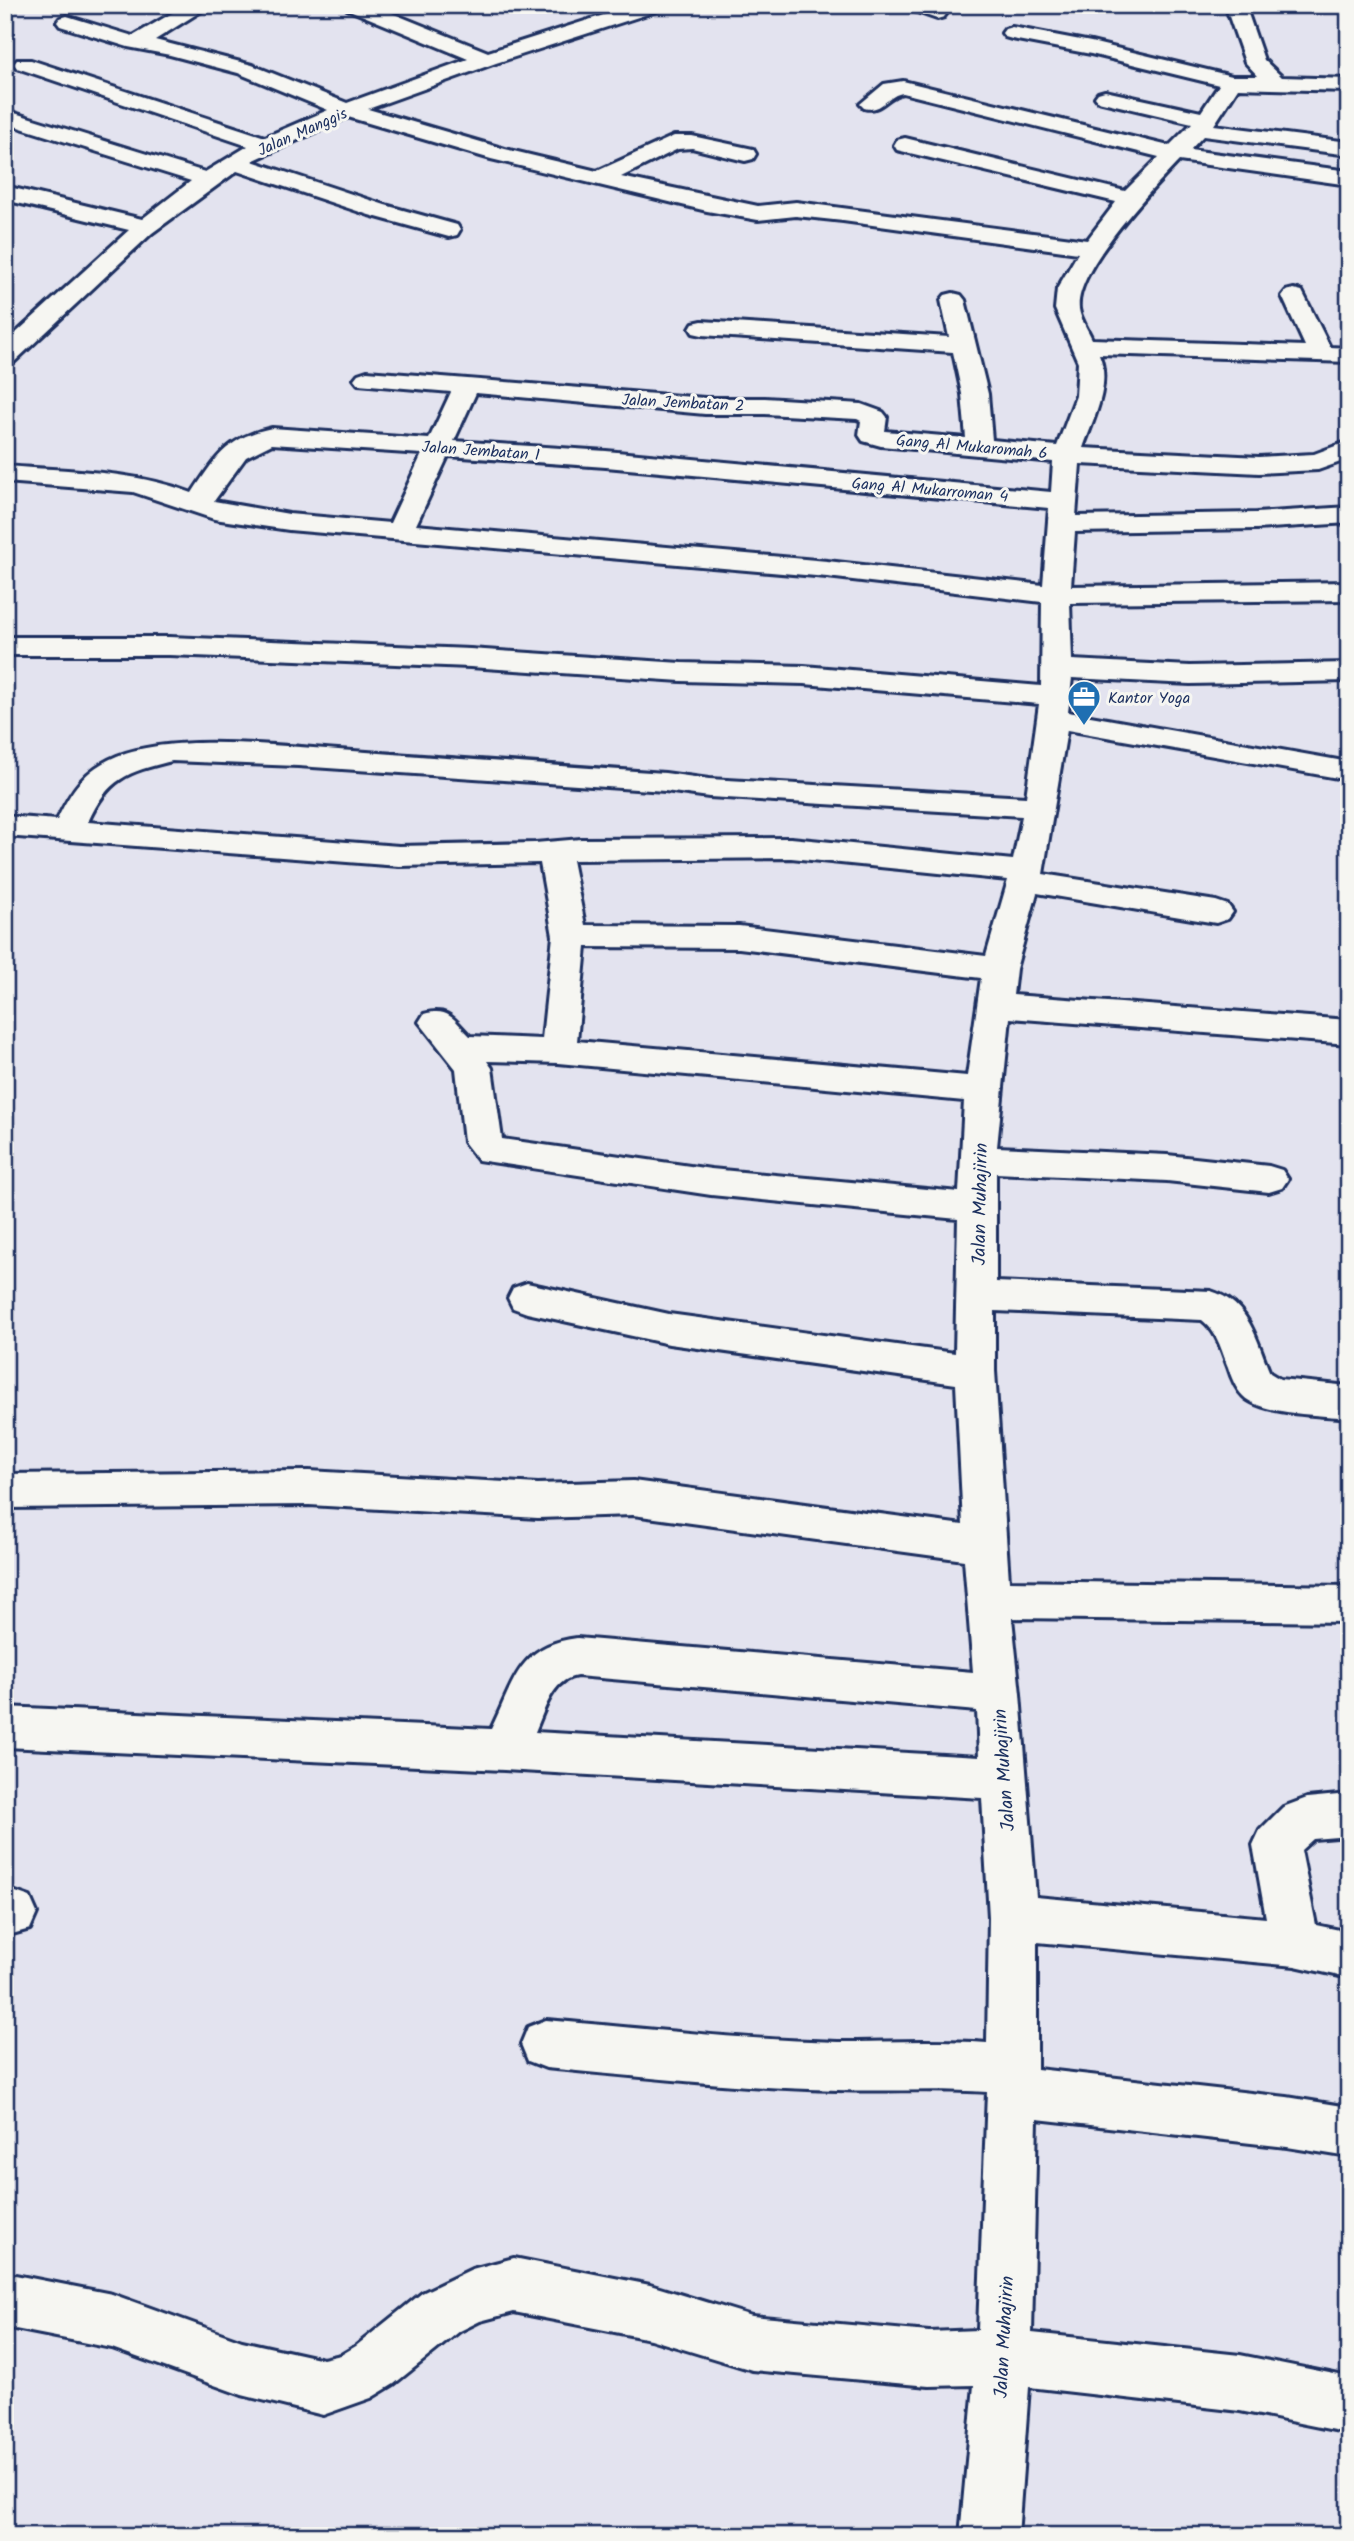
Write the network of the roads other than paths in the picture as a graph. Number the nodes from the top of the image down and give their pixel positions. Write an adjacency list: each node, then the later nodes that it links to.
1 (201, 5): 11 (street)
2 (354, 5): 12 (street)
3 (656, 5): 8 (street, Jalan Manggis)
4 (915, 5): 7 (street)
5 (1235, 5): 15 (street)
6 (572, 9): 8 (street)
7 (937, 13)
8 (607, 20): 12 (street, Jalan Manggis)
9 (67, 22): 11 (street)
10 (1012, 33): 14 (street)
11 (135, 43): 19 (street)
12 (486, 59): 19 (street, Jalan Manggis)
13 (24, 64): 22 (street)
14 (1233, 82): 15 (street); 21 (street, Jalan Muhajirin)
15 (1277, 84): 16 (street)
16 (1349, 85)
17 (1105, 97): 21 (street)
18 (871, 104): 26 (street)
19 (347, 110): 22 (street, Jalan Manggis); 29 (street)
20 (5, 116): 30 (street)
21 (1203, 125): 24 (street); 26 (street, Jalan Muhajirin)
22 (267, 145): 27 (street, Jalan Manggis)
23 (905, 145): 32 (street)
24 (1349, 149)
25 (745, 154): 29 (street)
26 (1175, 154): 28 (street); 32 (street, Jalan Muhajirin)
27 (235, 163): 30 (street, Jalan Manggis); 34 (street)
28 (1349, 178)
29 (598, 179): 35 (street)
30 (208, 180): 33 (street, Jalan Manggis)
31 (5, 193): 33 (street)
32 (1130, 199): 35 (street, Jalan Muhajirin)
33 (147, 227): 43 (street, Jalan Manggis)
34 (449, 230)
35 (1093, 248): 40 (street, Jalan Muhajirin)
36 (1294, 296): 41 (street)
37 (953, 300): 39 (street)
38 (702, 328): 39 (street)
39 (961, 345): 48 (street)
40 (1085, 346): 41 (street); 50 (street, Jalan Muhajirin)
41 (1321, 354): 42 (street)
42 (1349, 355)
43 (5, 357)
44 (367, 379): 45 (street)
45 (467, 384): 46 (street, Jalan Jembatan 2); 47 (street)
46 (877, 437): 48 (street, Gang Al Mukaromah 6)
47 (439, 446): 52 (street, Jalan Jembatan 1); 53 (street, Jalan Jembatan 1); 56 (street)
48 (980, 447): 50 (street, Gang Al Mukaromah 6)
49 (1349, 449): 50 (street, Gang Al Mukaromah 6)
50 (1068, 455): 54 (street, Jalan Muhajirin)
51 (5, 474): 53 (street)
52 (797, 476): 54 (street, Gang Al Mukarroman 4)
53 (197, 506): 56 (street)
54 (1063, 512): 55 (street, Gang Al Mukarroman 4); 58 (street, Jalan Muhajirin)
55 (1349, 515)
56 (400, 531): 58 (street)
57 (1349, 591): 58 (street)
58 (1056, 594): 61 (street, Jalan Muhajirin)
59 (5, 646): 61 (street)
60 (1349, 672): 61 (street)
61 (1055, 694): 62 (street); 63 (street, Jalan Muhajirin)
62 (1349, 771)
63 (1040, 807): 65 (street); 67 (street, Jalan Muhajirin)
64 (5, 826): 65 (street)
65 (68, 831): 66 (street)
66 (554, 851): 67 (street); 69 (street)
67 (1026, 876): 68 (street); 70 (street, Jalan Muhajirin)
68 (1216, 912)
69 (570, 936): 70 (street); 74 (street)
70 (996, 987): 72 (street); 75 (street, Jalan Muhajirin)
71 (436, 1022): 73 (street)
72 (1349, 1032)
73 (461, 1048): 74 (street); 78 (street)
74 (558, 1051): 75 (street)
75 (983, 1090): 76 (street, Jalan Muhajirin)
76 (978, 1159): 77 (street); 78 (street, Jalan Muhajirin)
77 (1269, 1179)
78 (978, 1207): 79 (street, Jalan Muhajirin)
79 (977, 1296): 81 (street, Jalan Muhajirin); 82 (street)
80 (527, 1298): 81 (street)
81 (975, 1371): 84 (street, Jalan Muhajirin)
82 (1349, 1402)
83 (5, 1490): 84 (street)
84 (985, 1545): 85 (street, Jalan Muhajirin)
85 (988, 1599): 86 (street); 87 (street, Jalan Muhajirin)
86 (1349, 1604)
87 (998, 1694): 89 (street); 90 (street, Jalan Muhajirin)
88 (5, 1727): 89 (street)
89 (504, 1750): 90 (street)
90 (1003, 1779): 92 (street, Jalan Muhajirin)
91 (1349, 1815): 93 (street)
92 (1013, 1917): 93 (street); 96 (street, Jalan Muhajirin)
93 (1295, 1943): 94 (street)
94 (1349, 1955)
95 (546, 2044): 96 (street)
96 (1012, 2080): 97 (street); 99 (street, Jalan Muhajirin)
97 (1349, 2132)
98 (5, 2300): 99 (street)
99 (1004, 2357): 100 (street); 101 (street, Jalan Muhajirin)
100 (1349, 2404)
101 (989, 2536)

